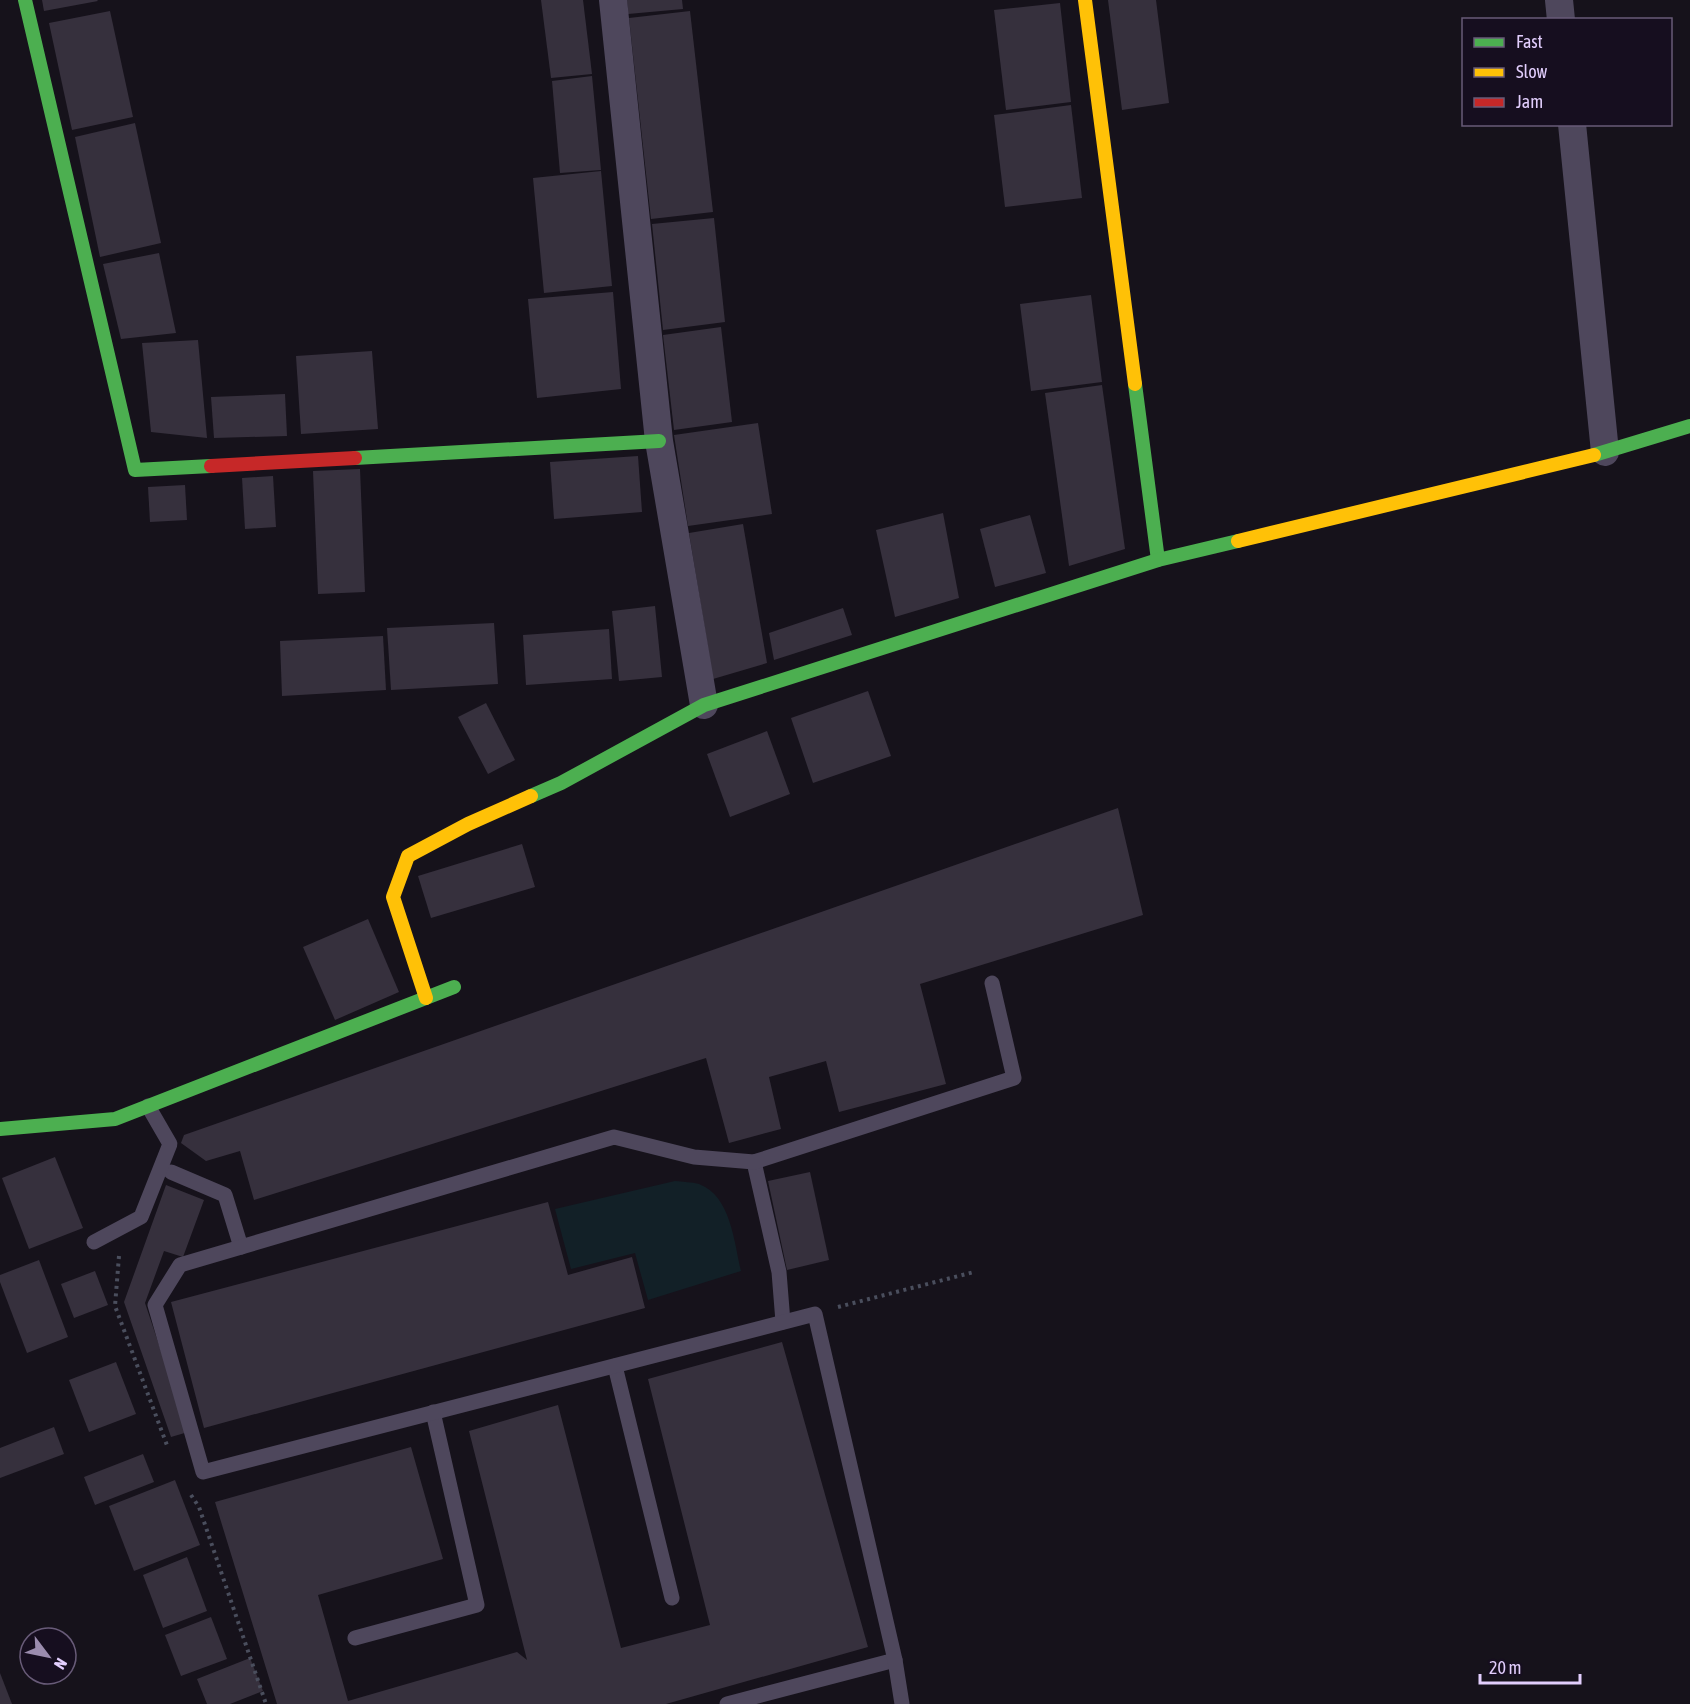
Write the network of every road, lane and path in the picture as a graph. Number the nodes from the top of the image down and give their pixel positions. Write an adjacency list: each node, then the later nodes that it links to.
1 (25, 0): 8 (street)
2 (613, 0): 8 (street)
3 (1085, 0): 10 (street)
4 (1559, 0): 5 (street)
5 (1561, 18)
6 (1572, 126): 9 (street)
7 (1690, 426): 9 (street)
8 (660, 441): 11 (street)
9 (1605, 452): 10 (street)
10 (1158, 560): 11 (street)
11 (704, 705): 14 (street)
12 (992, 983): 17 (lane)
13 (454, 987): 14 (street)
14 (426, 998): 15 (street)
15 (148, 1106): 16 (street); 19 (lane)
16 (0, 1129)
17 (754, 1162): 21 (lane); 24 (lane)
18 (171, 1172): 21 (lane)
19 (121, 1228): 20 (lane); 27 (path)
20 (94, 1242)
21 (241, 1247): 26 (lane)
22 (974, 1272): 23 (path)
23 (814, 1314): 24 (lane); 31 (lane)
24 (783, 1322): 25 (lane)
25 (615, 1366): 26 (lane); 29 (lane)
26 (433, 1413): 30 (lane)
27 (168, 1449)
28 (187, 1489): 32 (path)
29 (672, 1598)
30 (355, 1638)
31 (895, 1660): 33 (lane); 34 (lane)
32 (266, 1704)
33 (727, 1704)
34 (903, 1704)

